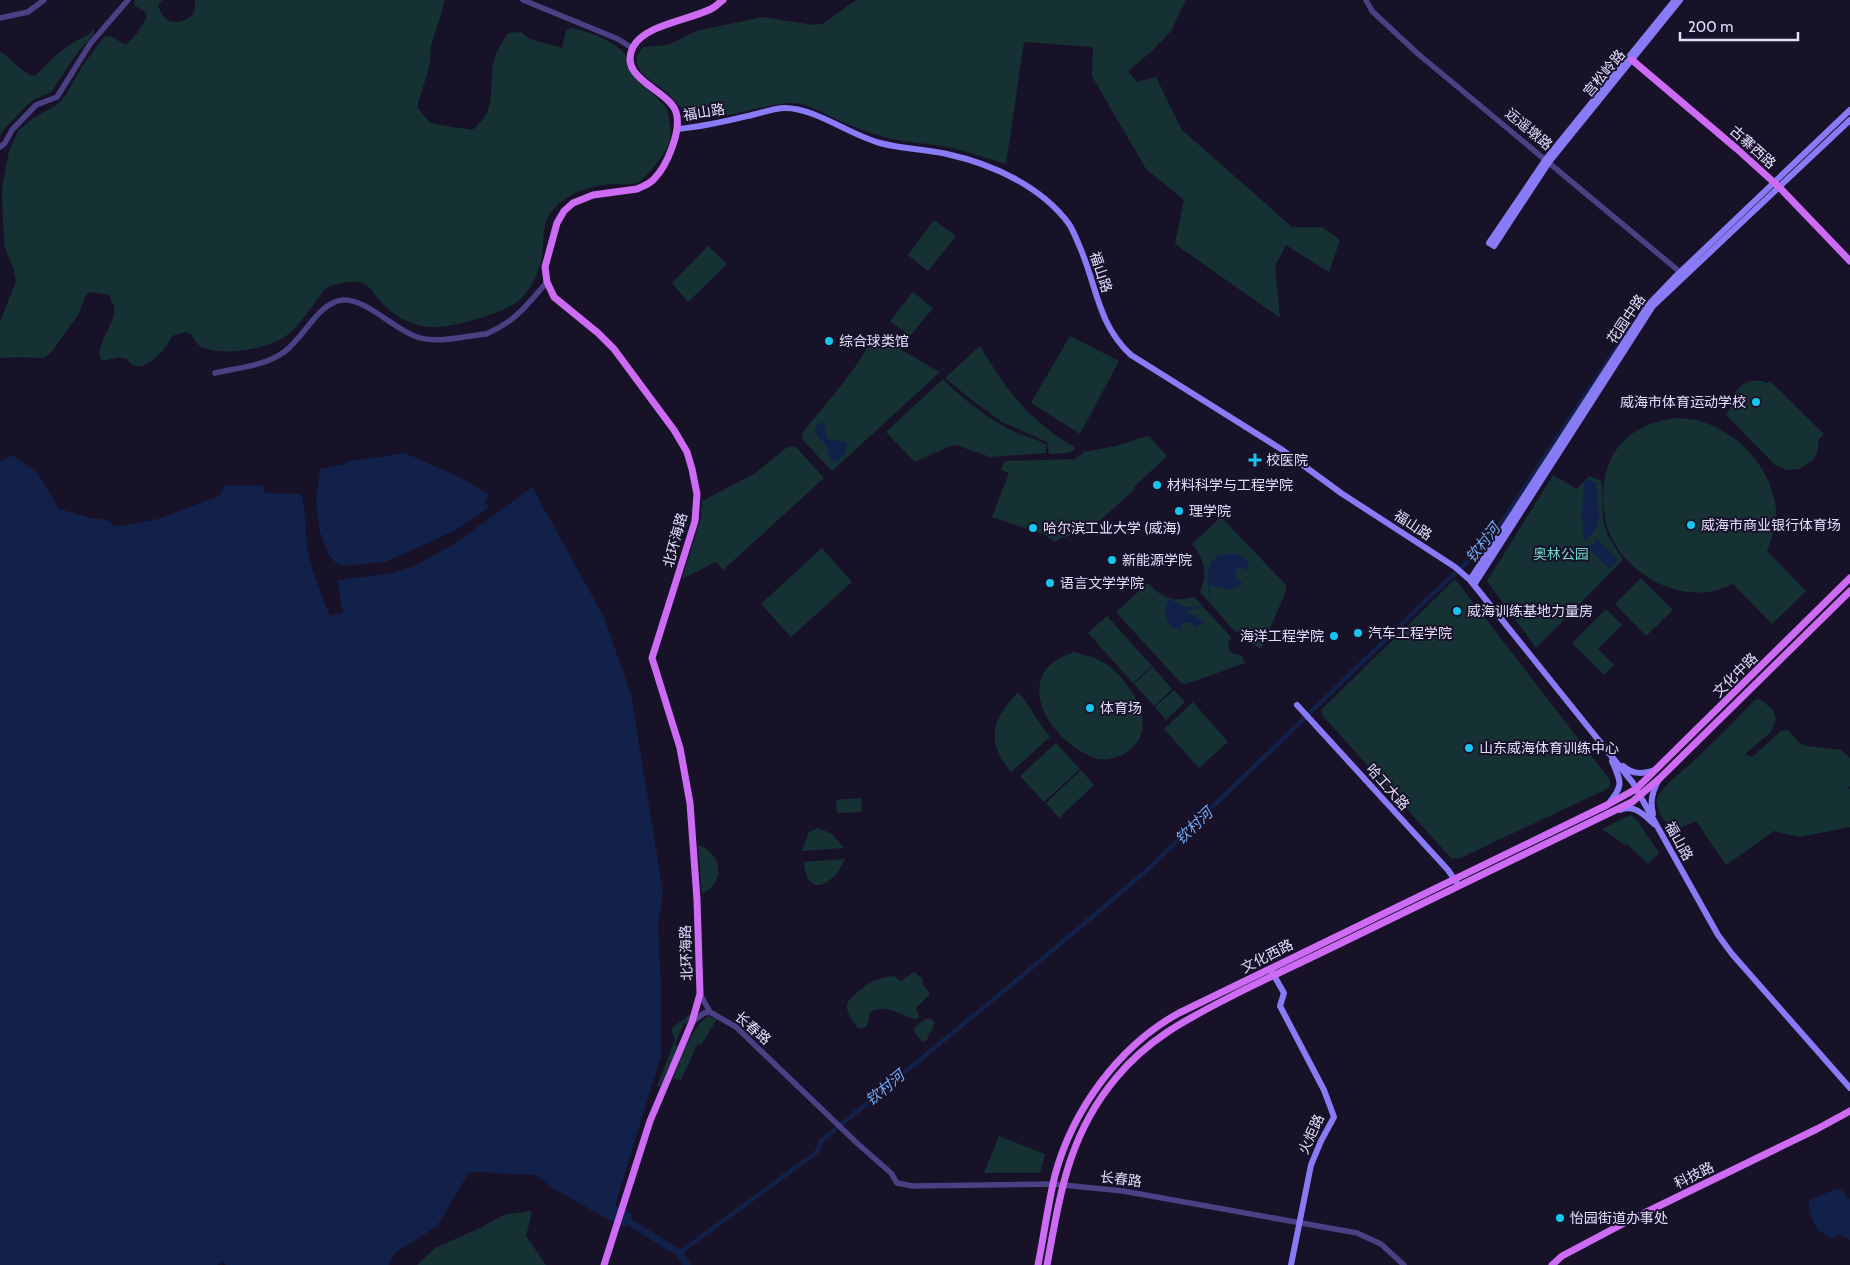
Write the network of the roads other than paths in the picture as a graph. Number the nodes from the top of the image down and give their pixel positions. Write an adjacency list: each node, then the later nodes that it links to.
1 (44, 0): 8 (street)
2 (128, 0): 14 (street)
3 (523, 0): 9 (street)
4 (723, 0): 9 (main road)
5 (1366, 0): 15 (street, 远遥墩路)
6 (1675, 0): 15 (main road)
7 (1680, 0): 10 (main road, 宫松岭路)
8 (0, 18)
9 (632, 48): 13 (main road)
10 (1632, 60): 15 (main road, 宫松岭路); 16 (main road, 古寨西路)
11 (1850, 110): 16 (main road, 花园中路)
12 (1850, 120): 16 (main road)
13 (677, 129): 19 (main road); 22 (main road, 福山路)
14 (0, 147)
15 (1548, 161): 15 (main road); 18 (street, 远遥墩路)
16 (1776, 185): 17 (main road, 古寨西路); 18 (main road, 花园中路); 22 (main road)
17 (1850, 261)
18 (1680, 272): 22 (main road, 花园中路)
19 (547, 282): 20 (street); 36 (main road, 北环海路)
20 (215, 373)
21 (1850, 578): 26 (main road, 文化中路)
22 (1472, 583): 25 (main road, 福山路)
23 (1850, 590): 27 (main road, 文化中路)
24 (1297, 706): 33 (main road, 哈工大路)
25 (1609, 753): 26 (main road); 28 (main road, 福山路); 30 (main road)
26 (1656, 769): 28 (main road, 文化中路)
27 (1659, 779): 29 (main road, 文化中路); 32 (main road)
28 (1636, 789): 29 (main road, 福山路); 30 (main road, 文化西路)
29 (1641, 796): 31 (main road, 文化西路); 32 (main road, 福山路)
30 (1607, 805): 33 (main road, 文化西路)
31 (1612, 812): 32 (main road); 34 (main road, 文化西路)
32 (1657, 827): 39 (main road, 福山路)
33 (1454, 879): 34 (main road, 哈工大路); 35 (main road, 文化西路)
34 (1458, 887): 35 (main road, 文化西路)
35 (1272, 972): 41 (main road, 文化西路); 42 (main road, 文化西路); 43 (main road, 火炬路)
36 (700, 994): 37 (street); 38 (main road, 北环海路)
37 (710, 1012): 38 (street); 41 (street, 长春路)
38 (692, 1022): 44 (main road, 北环海路)
39 (1850, 1088)
40 (1850, 1110): 49 (main road, 科技路)
41 (1054, 1184): 42 (street, 长春路); 45 (main road, 文化西路)
42 (1062, 1186): 43 (street, 长春路); 46 (main road, 文化西路)
43 (1299, 1222): 47 (main road, 火炬路); 48 (street, 长春路)
44 (604, 1265)
45 (1038, 1265)
46 (1047, 1265)
47 (1291, 1265)
48 (1404, 1265)
49 (1552, 1265)

